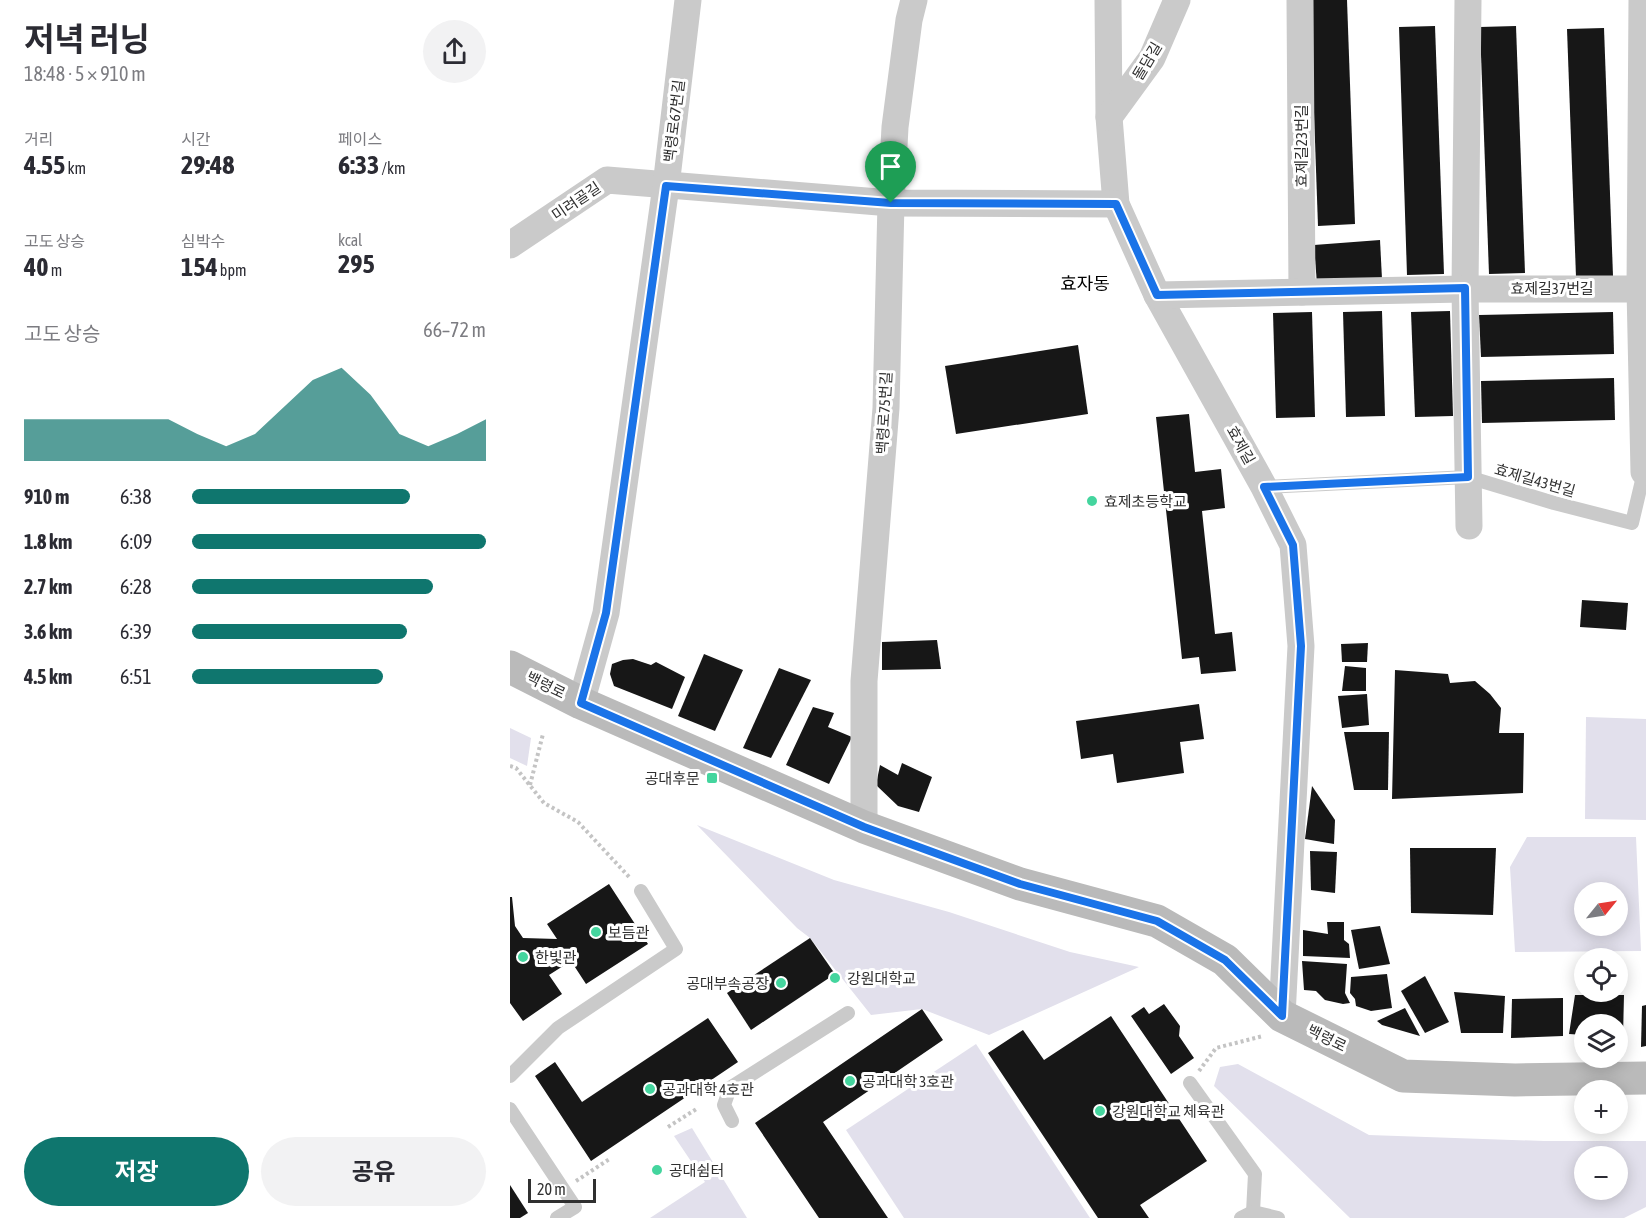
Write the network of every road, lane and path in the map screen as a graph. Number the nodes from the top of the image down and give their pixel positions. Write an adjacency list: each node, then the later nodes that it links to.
1 (688, 0): 9 (street, 백령로67번길)
2 (914, 0): 10 (street, 백령로75번길)
3 (1108, 0): 8 (street, 효제길)
4 (1177, 0): 8 (street, 돌담길)
5 (1300, 0): 15 (street, 효제길23번길)
6 (1468, 0): 13 (street)
7 (1642, 0): 14 (street)
8 (1109, 117): 11 (street, 효제길)
9 (666, 186): 10 (street, 미려골길); 12 (street, 미려골길); 22 (street, 백령로67번길)
10 (891, 203): 11 (street, 미려골길); 26 (street, 백령로75번길)
11 (1116, 204): 16 (street, 효제길)
12 (510, 244)
13 (1465, 288): 14 (street, 효제길37번길); 15 (street, 효제길37번길); 18 (street)
14 (1643, 289): 17 (street)
15 (1302, 292): 16 (street, 효제길37번길)
16 (1157, 295): 19 (street, 효제길)
17 (1645, 472): 18 (lane, 효제길43번길)
18 (1468, 477): 19 (lane, 효제길43번길); 20 (street)
19 (1264, 487): 30 (street, 효제길)
20 (1469, 526)
21 (510, 668): 22 (street, 백령로)
22 (581, 703): 26 (street, 백령로)
23 (543, 734): 25 (path)
24 (510, 766): 25 (path)
25 (530, 785): 27 (path)
26 (864, 827): 30 (street, 백령로)
27 (619, 865)
28 (641, 891): 31 (lane)
29 (848, 1013): 36 (lane)
30 (1276, 1025): 32 (street, 백령로); 33 (path)
31 (510, 1076)
32 (1646, 1078)
33 (1190, 1083): 40 (lane)
34 (698, 1108): 37 (path)
35 (510, 1109): 39 (lane)
36 (732, 1121)
37 (668, 1127)
38 (610, 1158): 39 (path)
39 (563, 1188): 41 (lane)
40 (1247, 1215): 42 (lane)
41 (564, 1216)
42 (1278, 1218)

